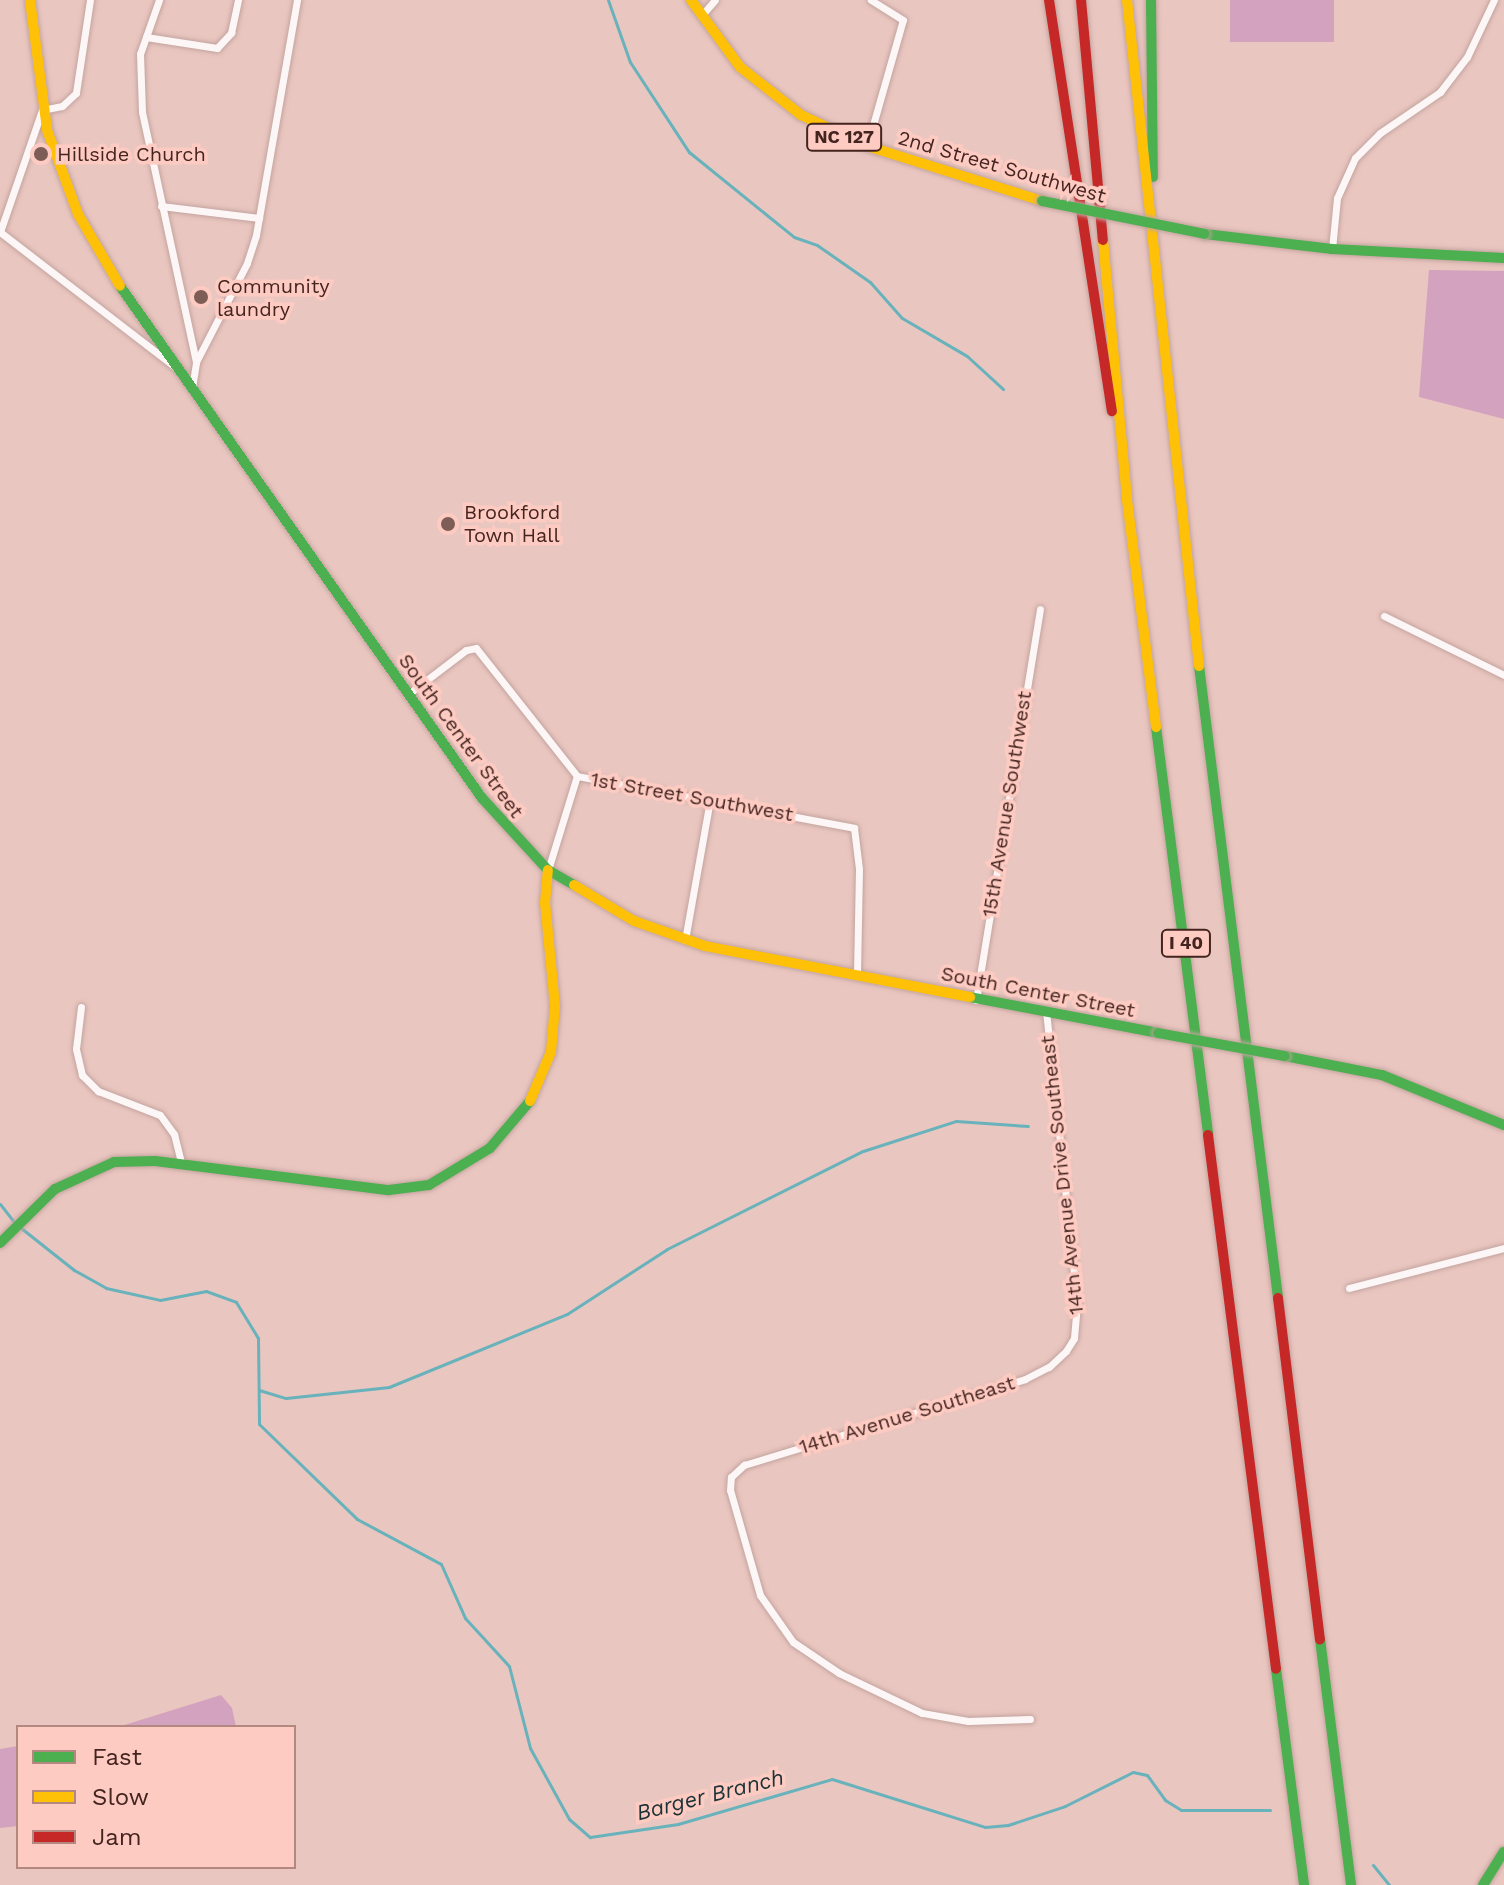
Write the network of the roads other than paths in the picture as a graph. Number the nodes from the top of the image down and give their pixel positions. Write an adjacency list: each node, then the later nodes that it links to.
1 (30, 0): 16 (main road, South Center Street)
2 (90, 0): 16 (street)
3 (159, 0): 15 (street)
4 (238, 0): 15 (street)
5 (297, 0): 19 (street)
6 (691, 0): 14 (main road, 2nd Street Southwest / NC 127)
7 (715, 0): 14 (street)
8 (871, 0): 17 (street)
9 (1049, 0): 27 (main road)
10 (1081, 0): 27 (main road, I 40)
11 (1127, 0): 22 (main road, I 40)
12 (1151, 0): 22 (main road)
13 (1494, 0): 21 (street)
14 (701, 16): 17 (main road, 2nd Street Southwest / NC 127)
15 (146, 37): 18 (street)
16 (42, 110): 20 (street); 25 (main road, South Center Street)
17 (867, 146): 21 (main road, 2nd Street Southwest / NC 127, bridge)
18 (161, 206): 19 (street); 24 (street)
19 (259, 218): 24 (street)
20 (0, 232): 25 (street)
21 (1332, 249): 23 (main road, 2nd Street Southwest / NC 127)
22 (1154, 258): 49 (main road, I 40)
23 (1504, 258)
24 (196, 362): 26 (street)
25 (174, 366): 26 (main road, South Center Street)
26 (191, 390): 31 (main road, South Center Street)
27 (1125, 462): 48 (main road, I 40)
28 (1040, 609): 37 (street, 15th Avenue Southwest)
29 (1384, 616): 30 (street)
30 (1504, 675)
31 (407, 695): 32 (street); 34 (main road, South Center Street)
32 (577, 776): 33 (street, 1st Street Southwest); 34 (street)
33 (710, 800): 35 (street); 36 (street, 1st Street Southwest)
34 (548, 870): 35 (main road, South Center Street); 41 (main road)
35 (685, 940): 36 (main road, South Center Street)
36 (857, 974): 37 (main road, South Center Street)
37 (976, 1000): 39 (main road, South Center Street)
38 (81, 1007): 41 (street)
39 (1046, 1012): 40 (main road, South Center Street, bridge); 45 (street, 14th Avenue Drive Southeast)
40 (1504, 1125)
41 (181, 1163): 42 (main road)
42 (0, 1243)
43 (1504, 1248): 44 (street)
44 (1349, 1288)
45 (1074, 1338): 46 (street, 14th Avenue Southeast)
46 (1030, 1719)
47 (1504, 1852): 50 (main road)
48 (1304, 1885)
49 (1351, 1885)
50 (1483, 1885)

